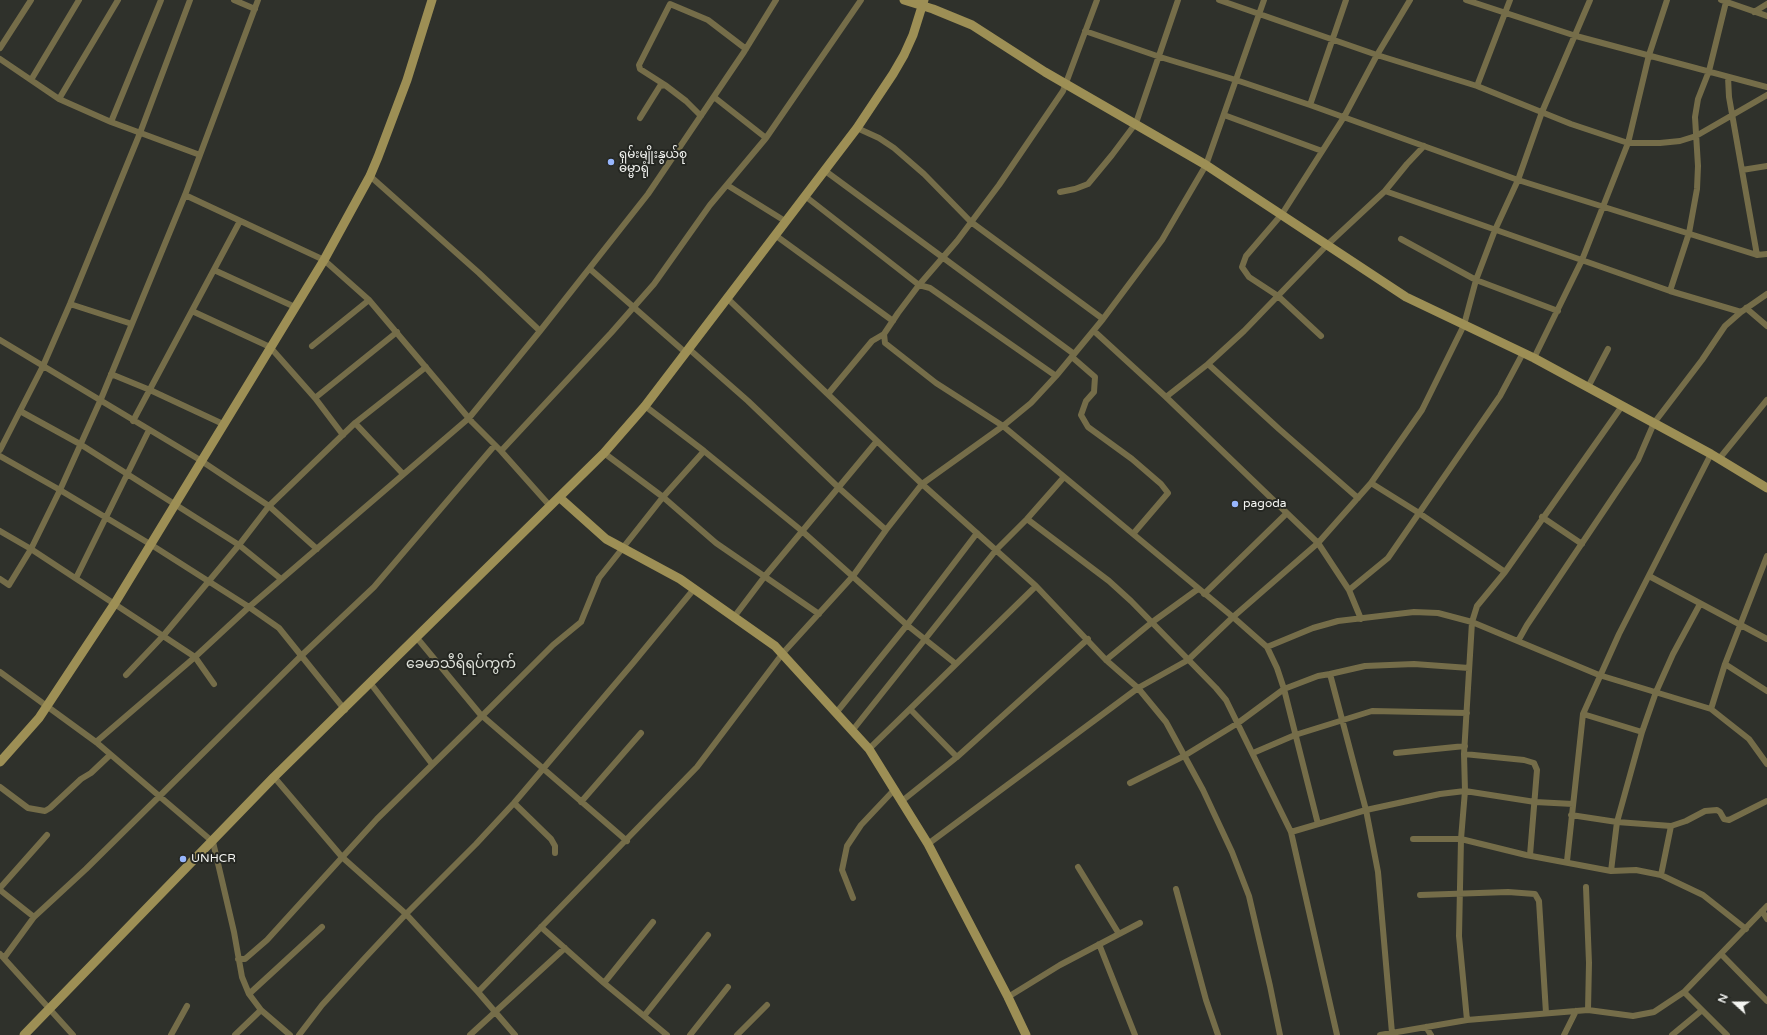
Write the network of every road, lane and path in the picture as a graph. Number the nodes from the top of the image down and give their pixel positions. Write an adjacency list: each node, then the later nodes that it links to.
1 (31, 0): 34 (street)
2 (79, 0): 42 (street)
3 (118, 0): 50 (street)
4 (161, 0): 58 (street)
5 (190, 0): 61 (street)
6 (234, 0): 26 (street)
7 (258, 0): 26 (street)
8 (432, 0): 72 (street)
9 (776, 0): 35 (street)
10 (861, 0): 63 (street)
11 (904, 0): 24 (street)
12 (1097, 0): 31 (street)
13 (1178, 0): 38 (street)
14 (1219, 0): 29 (street)
15 (1264, 0): 29 (street)
16 (1346, 0): 33 (street)
17 (1410, 0): 36 (street)
18 (1466, 0): 28 (street)
19 (1510, 0): 28 (street)
20 (1590, 0): 32 (street)
21 (1667, 0): 37 (street)
22 (1724, 1): 27 (street); 40 (street)
23 (671, 2): 35 (street); 45 (street)
24 (923, 3): 44 (street); 60 (street)
25 (1764, 3): 27 (street)
26 (255, 8): 67 (street)
27 (1754, 12): 30 (street)
28 (1506, 13): 32 (street); 46 (street)
29 (1259, 14): 33 (street); 43 (street)
30 (1767, 16)
31 (1085, 31): 38 (street); 44 (street)
32 (1576, 36): 37 (street); 52 (street)
33 (1333, 38): 36 (street); 51 (street)
34 (0, 48)
35 (746, 49): 49 (street)
36 (1377, 55): 46 (street); 56 (street)
37 (1649, 55): 40 (street); 64 (street)
38 (1160, 57): 43 (street); 59 (street)
39 (0, 59): 42 (street)
40 (1709, 71): 41 (street); 62 (street)
41 (1728, 76): 47 (street); 53 (street)
42 (31, 80): 50 (street)
43 (1236, 80): 51 (street); 54 (street)
44 (1067, 84): 59 (street); 83 (street)
45 (665, 85): 55 (street); 57 (street)
46 (1477, 86): 52 (street)
47 (1767, 87)
48 (1767, 95): 53 (street)
49 (714, 97): 55 (street); 63 (street)
50 (59, 99): 58 (street)
51 (1310, 105): 56 (street)
52 (1542, 112): 64 (street); 73 (street)
53 (1733, 114): 62 (street); 71 (street)
54 (1224, 115): 66 (street); 68 (street)
55 (701, 116): 94 (street)
56 (1344, 117): 65 (street); 66 (street)
57 (640, 118)
58 (112, 122): 61 (street)
59 (1136, 123): 68 (street); 76 (street)
60 (857, 128): 70 (street); 83 (street)
61 (140, 133): 67 (street); 103 (street)
62 (1696, 136): 64 (street); 85 (street)
63 (766, 138): 74 (street)
64 (1628, 143): 79 (street)
65 (1424, 146): 73 (street); 75 (street)
66 (1322, 151): 80 (street)
67 (200, 155): 77 (street)
68 (1206, 165): 80 (street); 109 (street)
69 (1767, 166): 71 (street)
70 (824, 170): 78 (street); 91 (street)
71 (1742, 170): 90 (street)
72 (370, 176): 92 (street); 114 (street)
73 (1518, 180): 79 (street); 84 (street)
74 (726, 185): 82 (street); 104 (street)
75 (1385, 191): 84 (street); 88 (street)
76 (1060, 192)
77 (185, 195): 81 (street); 111 (street)
78 (805, 196): 82 (street); 97 (street)
79 (1604, 207): 85 (street); 93 (street)
80 (1282, 214): 88 (street); 100 (street)
81 (240, 221): 92 (street); 95 (street)
82 (785, 221): 86 (street)
83 (971, 222): 91 (street); 109 (street)
84 (1495, 230): 93 (street); 96 (street)
85 (1689, 233): 90 (street); 98 (street)
86 (775, 235): 101 (street); 110 (street)
87 (1401, 239): 96 (street)
88 (1327, 245): 100 (street); 112 (street)
89 (1767, 254): 90 (street)
90 (1756, 255)
91 (942, 258): 97 (street); 125 (street)
92 (324, 260): 102 (street); 105 (street)
93 (1582, 260): 98 (street); 108 (street)
94 (590, 269): 104 (street); 114 (street)
95 (214, 270): 105 (street); 107 (street)
96 (1476, 280): 108 (street); 112 (street)
97 (920, 285): 110 (street); 131 (street)
98 (1670, 291): 106 (street)
99 (1767, 294): 106 (street)
100 (1278, 296): 118 (street); 127 (street)
101 (728, 299): 123 (street); 134 (street)
102 (369, 300): 116 (street); 120 (street)
103 (70, 304): 111 (street); 128 (street)
104 (634, 306): 123 (street); 154 (street)
105 (295, 307): 121 (street)
106 (1743, 310): 113 (street); 145 (street)
107 (192, 311): 121 (street); 133 (street)
108 (1558, 311): 126 (street)
109 (1103, 319): 115 (street)
110 (893, 321): 117 (street)
111 (132, 324): 130 (street)
112 (1464, 325): 124 (street); 163 (street)
113 (1767, 326)
114 (540, 331): 142 (street)
115 (1094, 331): 125 (street); 135 (street)
116 (397, 332): 129 (street); 136 (street)
117 (884, 334): 134 (street); 147 (street)
118 (1321, 336)
119 (0, 340): 128 (street)
120 (312, 346)
121 (270, 347): 136 (street); 146 (street)
122 (1608, 349): 132 (street)
123 (688, 351): 139 (street); 165 (street)
124 (1523, 353): 126 (street); 175 (street)
125 (1073, 355): 131 (street); 183 (street)
126 (1534, 358): 132 (street)
127 (1208, 364): 135 (street); 170 (street)
128 (43, 366): 137 (street); 141 (street)
129 (426, 367): 142 (street); 144 (street)
130 (111, 374): 133 (street); 137 (street)
131 (1056, 376): 147 (street)
132 (1588, 388): 140 (street)
133 (150, 390): 143 (street); 146 (street)
134 (828, 394): 150 (street)
135 (1166, 397): 174 (street)
136 (315, 398): 149 (street)
137 (101, 399): 143 (street); 151 (street)
138 (1767, 400): 158 (street)
139 (645, 406): 155 (street); 156 (street)
140 (1622, 406): 145 (street); 176 (street)
141 (20, 411): 151 (street); 153 (street)
142 (469, 418): 152 (street); 160 (street)
143 (133, 421): 148 (street)
144 (355, 423): 149 (street); 160 (street)
145 (1654, 423): 158 (street); 186 (street)
146 (223, 424): 159 (street)
147 (1003, 426): 162 (street); 164 (street)
148 (149, 430): 159 (street); 161 (street)
149 (343, 435): 172 (street)
150 (877, 441): 164 (street); 165 (street)
151 (80, 444): 161 (street); 167 (street)
152 (495, 445): 154 (street); 226 (street)
153 (0, 450)
154 (501, 451): 173 (street)
155 (704, 451): 169 (street); 181 (street)
156 (604, 453): 168 (street); 169 (street)
157 (0, 456): 167 (street)
158 (1715, 456): 166 (street); 197 (street)
159 (200, 460): 171 (street); 172 (street)
160 (403, 474): 190 (street)
161 (127, 475): 171 (street); 177 (street)
162 (1064, 478): 178 (street); 183 (street)
163 (1371, 483): 170 (street); 175 (street)
164 (922, 484): 179 (street); 182 (street)
165 (839, 488): 179 (street); 181 (street)
166 (1767, 488)
167 (60, 490): 177 (street); 189 (street)
168 (559, 496): 173 (street); 188 (street)
169 (663, 497): 188 (street); 195 (street)
170 (1358, 498): 184 (street)
171 (174, 504): 185 (street); 187 (street)
172 (269, 506): 187 (street); 190 (street)
173 (550, 506): 219 (street)
174 (1287, 513): 184 (street); 206 (street)
175 (1420, 513): 194 (street); 205 (street)
176 (1542, 517): 186 (street); 194 (street)
177 (106, 519): 185 (street); 198 (street)
178 (1027, 519): 191 (street); 215 (street)
179 (886, 530): 196 (street)
180 (0, 531): 189 (street)
181 (802, 531): 195 (street); 196 (street)
182 (977, 534): 191 (street); 217 (street)
183 (1133, 534): 204 (street)
184 (1318, 543): 205 (street); 212 (street)
185 (150, 544): 201 (street); 207 (street)
186 (1582, 544): 223 (street)
187 (239, 545): 200 (street); 201 (street)
188 (621, 548): 203 (street); 250 (street)
189 (31, 549): 198 (street); 199 (street)
190 (317, 549): 200 (street)
191 (996, 550): 202 (street); 220 (street)
192 (1767, 556): 193 (street)
193 (1765, 565): 216 (street)
194 (1505, 572): 214 (street)
195 (765, 576): 210 (street); 211 (street)
196 (853, 576): 210 (street); 217 (street)
197 (1649, 576): 208 (street); 236 (street)
198 (76, 578): 207 (street)
199 (0, 579)
200 (281, 579): 209 (street)
201 (209, 582): 209 (street); 218 (street)
202 (1036, 586): 221 (street); 230 (street)
203 (694, 589): 211 (street); 269 (street)
204 (1198, 589): 206 (street); 215 (street)
205 (1348, 590): 213 (street)
206 (1204, 594): 212 (street)
207 (114, 603): 218 (street); 243 (street)
208 (1700, 604): 216 (street); 242 (street)
209 (249, 607): 226 (street); 227 (street)
210 (819, 614): 225 (street)
211 (734, 617): 225 (street)
212 (1233, 617): 224 (street); 229 (street)
213 (1361, 619): 214 (street); 224 (street)
214 (1472, 622): 223 (street); 232 (street)
215 (1151, 623): 228 (street); 229 (street)
216 (1740, 624): 222 (street); 231 (street)
217 (908, 625): 220 (street); 247 (street)
218 (163, 636): 227 (street); 235 (street)
219 (417, 638): 238 (street); 250 (street)
220 (925, 639): 230 (street); 253 (street)
221 (1088, 639): 228 (street); 265 (street)
222 (1767, 639)
223 (1518, 642): 236 (street)
224 (1267, 647): 240 (street)
225 (783, 653): 247 (street); 291 (street)
226 (301, 656): 246 (street); 275 (street)
227 (195, 657): 237 (street); 257 (street)
228 (1106, 660): 239 (street)
229 (1188, 660): 239 (street); 252 (street)
230 (956, 664): 245 (street)
231 (1725, 664): 241 (street); 244 (street)
232 (1469, 668): 234 (street); 248 (street)
233 (0, 672): 243 (street)
234 (1330, 674): 240 (street); 251 (street)
235 (126, 675)
236 (1599, 675): 242 (street); 249 (street)
237 (214, 684)
238 (371, 684): 246 (street); 267 (street)
239 (1138, 688): 264 (street); 293 (street)
240 (1284, 689): 252 (street); 256 (street)
241 (1767, 691)
242 (1656, 692): 244 (street); 254 (street)
243 (47, 706): 257 (street); 266 (street)
244 (1711, 708): 268 (street)
245 (910, 709): 259 (street); 265 (street)
246 (345, 710): 270 (street)
247 (836, 712): 253 (street)
248 (1467, 713): 251 (street); 258 (street)
249 (1583, 714): 254 (street); 281 (street)
250 (482, 716): 267 (street); 269 (street)
251 (1342, 719): 256 (street); 282 (street)
252 (1238, 723): 260 (street); 264 (street)
253 (852, 731): 259 (street)
254 (1642, 732): 284 (street)
255 (641, 733): 278 (street)
256 (1295, 735): 260 (street); 285 (street)
257 (96, 742): 263 (street)
258 (1465, 746): 261 (street); 262 (street)
259 (869, 749): 273 (street)
260 (1253, 753): 287 (street)
261 (1396, 753)
262 (1464, 754): 274 (street); 279 (street)
263 (110, 756): 272 (street); 275 (street)
264 (1184, 756): 271 (street); 358 (street)
265 (957, 757): 276 (street)
266 (0, 762)
267 (432, 764): 296 (street)
268 (1767, 764)
269 (542, 768): 278 (street); 280 (street)
270 (274, 777): 292 (street); 296 (street)
271 (1130, 783)
272 (0, 787)
273 (894, 790): 276 (street); 306 (street)
274 (1465, 791): 279 (street); 282 (street); 290 (street)
275 (161, 796): 292 (street); 310 (street)
276 (902, 801): 293 (street)
277 (1767, 801): 286 (street)
278 (581, 802): 291 (street)
279 (1535, 802): 281 (street); 295 (street)
280 (514, 803): 294 (street); 309 (street)
281 (1573, 804): 283 (street)
282 (1366, 810): 285 (street); 343 (street)
283 (1571, 815): 284 (street); 297 (street)
284 (1617, 822): 286 (street); 299 (street)
285 (1318, 824): 287 (street)
286 (1672, 826): 300 (street)
287 (1291, 832): 359 (street)
288 (47, 835): 303 (street)
289 (1413, 838): 290 (street)
290 (1462, 839): 295 (street); 304 (street)
291 (627, 841): 315 (street)
292 (213, 842): 323 (street); 333 (street)
293 (928, 844): 329 (street)
294 (555, 853)
295 (1530, 855): 297 (street)
296 (342, 857): 309 (street); 323 (street)
297 (1567, 861): 299 (street)
298 (1078, 867): 317 (street)
299 (1611, 871): 300 (street)
300 (1661, 876): 316 (street)
301 (1586, 887): 336 (street)
302 (1176, 888): 357 (street)
303 (0, 889): 310 (street)
304 (1460, 894): 305 (street); 339 (street); 341 (street)
305 (1420, 895)
306 (853, 898)
307 (1767, 906): 308 (street)
308 (1762, 911): 311 (street); 316 (street)
309 (406, 914): 326 (street); 350 (street)
310 (34, 917): 322 (street)
311 (1767, 919)
312 (653, 922): 324 (street)
313 (1140, 923): 317 (street)
314 (322, 927): 328 (street)
315 (541, 927): 320 (street); 326 (street)
316 (1746, 929): 321 (street)
317 (1119, 934): 319 (street)
318 (708, 935): 340 (street)
319 (1099, 944): 329 (street); 356 (street)
320 (565, 948): 324 (street); 337 (street)
321 (1721, 954): 327 (street); 330 (street)
322 (2, 956): 333 (street)
323 (238, 959): 328 (street)
324 (604, 983): 340 (street)
325 (728, 987): 354 (street)
326 (478, 992): 337 (street)
327 (1684, 992): 336 (street); 338 (street)
328 (249, 994): 334 (street)
329 (1008, 997): 344 (street)
330 (1767, 1002)
331 (767, 1005): 355 (street)
332 (186, 1006): 347 (street)
333 (49, 1008): 345 (street); 346 (street)
334 (261, 1010): 348 (street); 349 (street)
335 (1576, 1010): 336 (street); 339 (street); 362 (street)
336 (1588, 1010)
337 (495, 1011): 351 (street); 352 (street)
338 (1701, 1011): 363 (street); 364 (street)
339 (1546, 1013): 341 (street)
340 (644, 1016): 353 (street)
341 (1467, 1020): 342 (street)
342 (1426, 1027): 343 (street); 361 (street)
343 (1392, 1033): 360 (street)
344 (1024, 1034)
345 (24, 1035)
346 (73, 1035)
347 (171, 1035)
348 (235, 1035)
349 (290, 1035)
350 (299, 1035)
351 (470, 1035)
352 (515, 1035)
353 (666, 1035)
354 (690, 1035)
355 (737, 1035)
356 (1135, 1035)
357 (1218, 1035)
358 (1280, 1035)
359 (1337, 1035)
360 (1380, 1035)
361 (1431, 1035)
362 (1564, 1035)
363 (1672, 1035)
364 (1727, 1035)

